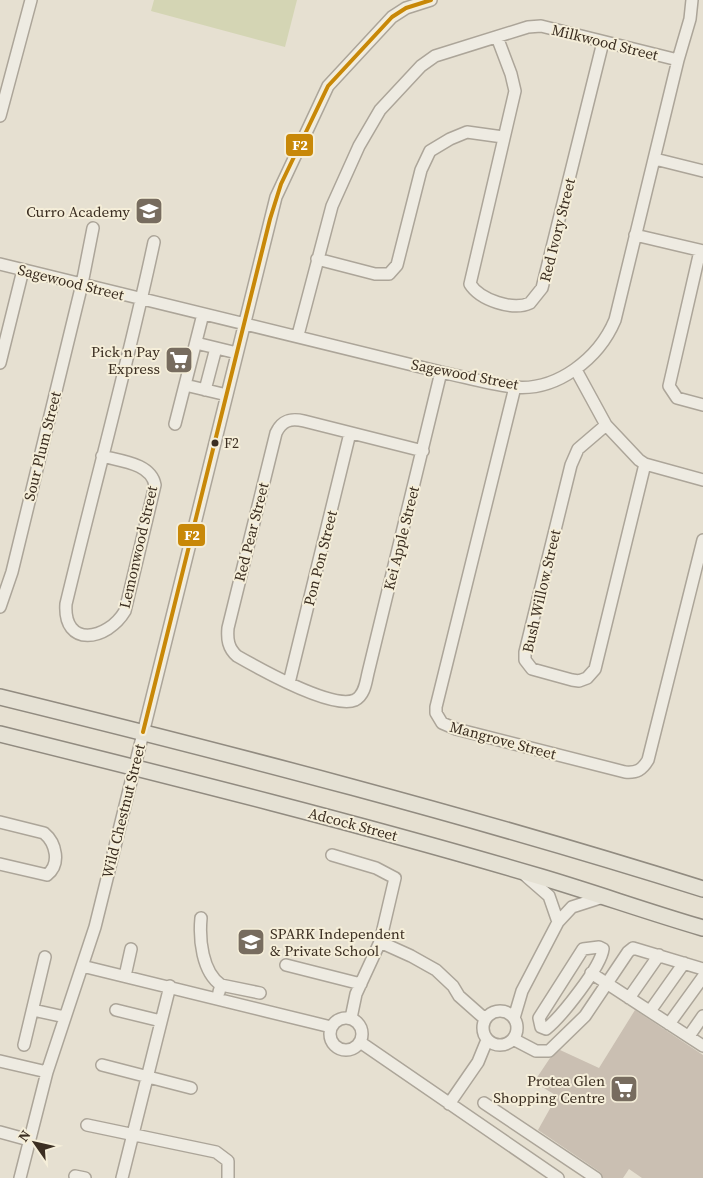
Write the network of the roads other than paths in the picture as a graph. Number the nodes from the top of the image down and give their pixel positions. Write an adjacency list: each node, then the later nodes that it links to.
1 (31, 0): 7 (street)
2 (431, 0): 21 (street, Wild Chestnut Street)
3 (692, 0): 6 (street, Sagewood Street)
4 (496, 37): 5 (street, Milkwood Street); 8 (street, Red Ivory Street); 15 (street, Milkwood Street)
5 (603, 42): 6 (street, Milkwood Street); 8 (street, Red Ivory Street)
6 (678, 60): 9 (street, Sagewood Street)
7 (0, 116)
8 (503, 137): 15 (street)
9 (655, 159): 10 (street); 12 (street, Sagewood Street)
10 (703, 171)
11 (93, 228): 18 (street, Sour Plum Street)
12 (635, 235): 14 (street); 27 (street, Sagewood Street)
13 (154, 242): 19 (street, Lemonwood Street)
14 (702, 251): 33 (street)
15 (317, 259): 22 (street, Milkwood Street)
16 (0, 264): 17 (street, Sagewood Street)
17 (23, 270): 18 (street, Sagewood Street); 26 (street)
18 (82, 284): 19 (street, Sagewood Street); 42 (street, Sour Plum Street)
19 (142, 300): 20 (street, Sagewood Street); 38 (street, Lemonwood Street)
20 (203, 314): 21 (street, Sagewood Street); 23 (street)
21 (245, 324): 22 (street, Sagewood Street); 25 (street, Wild Chestnut Street)
22 (298, 335): 28 (street, Sagewood Street)
23 (196, 343): 24 (street); 29 (street)
24 (216, 348): 25 (street); 31 (street)
25 (237, 354): 32 (street, Wild Chestnut Street)
26 (0, 362)
27 (576, 370): 30 (street, Sagewood Street); 35 (street)
28 (442, 372): 30 (street, Sagewood Street); 37 (street, Kei Apple Street)
29 (184, 385): 31 (street); 34 (street)
30 (515, 387): 41 (street, Mangrove Street)
31 (206, 390): 32 (street)
32 (227, 395): 46 (street, Wild Chestnut Street)
33 (703, 404)
34 (175, 424)
35 (606, 425): 39 (street); 39 (street, Bush Willow Street)
36 (350, 433): 37 (street, Red Pear Street); 43 (street, Pon Pon Street); 43 (street, Red Pear Street)
37 (423, 451): 45 (street, Kei Apple Street)
38 (102, 456): 38 (street, Lemonwood Street)
39 (645, 464): 40 (street)
40 (703, 480)
41 (703, 540)
42 (0, 607)
43 (289, 683): 45 (street, Red Pear Street)
44 (0, 697): 46 (main road)
45 (355, 700)
46 (143, 732): 48 (street, Wild Chestnut Street); 53 (main road)
47 (0, 734): 48 (main road, Adcock Street)
48 (134, 767): 52 (main road, Adcock Street); 64 (street, Wild Chestnut Street)
49 (0, 822): 51 (street)
50 (332, 855): 58 (street)
51 (0, 864)
52 (517, 870): 54 (main road, Adcock Street); 56 (street)
53 (703, 889)
54 (605, 896): 56 (street); 57 (main road, Adcock Street)
55 (201, 918): 71 (street)
56 (558, 922): 73 (street)
57 (703, 928)
58 (380, 942): 70 (street); 85 (street)
59 (131, 950): 67 (street)
60 (659, 955): 62 (street); 69 (street); 76 (street)
61 (45, 957): 77 (street)
62 (684, 962): 65 (street); 80 (street)
63 (286, 965): 70 (street)
64 (82, 966): 67 (street); 82 (street, Wild Chestnut Street)
65 (703, 969)
66 (591, 973): 66 (street); 69 (street)
67 (125, 976): 72 (street)
68 (703, 978): 87 (street)
69 (606, 983): 76 (street); 90 (street)
70 (361, 984): 83 (street)
71 (221, 985): 74 (street); 75 (street)
72 (170, 986): 75 (street); 86 (street)
73 (522, 991): 79 (street); 84 (street)
74 (260, 993)
75 (217, 998): 88 (street)
76 (629, 998): 80 (street)
77 (32, 1010): 82 (street); 93 (street)
78 (116, 1010): 86 (street)
79 (499, 1011): 84 (street); 85 (street)
80 (650, 1011): 87 (street)
81 (703, 1016): 89 (street)
82 (65, 1017): 97 (street, Wild Chestnut Street)
83 (351, 1018): 88 (street); 91 (street)
84 (514, 1018): 90 (street)
85 (485, 1019): 92 (street)
86 (161, 1021): 98 (street)
87 (669, 1024): 89 (street)
88 (331, 1027): 91 (street)
89 (689, 1036): 94 (street)
90 (513, 1039): 92 (street)
91 (360, 1042): 101 (street)
92 (492, 1043): 101 (street)
93 (24, 1045)
94 (703, 1046)
95 (0, 1061): 97 (street)
96 (102, 1065): 98 (street)
97 (47, 1072): 105 (street, Wild Chestnut Street)
98 (147, 1076): 99 (street); 104 (street)
99 (192, 1088)
100 (484, 1103): 110 (street)
101 (449, 1104): 109 (street)
102 (88, 1125): 104 (street)
103 (0, 1132): 105 (street)
104 (132, 1135): 107 (street); 108 (street)
105 (29, 1140): 106 (street, Wild Chestnut Street)
106 (20, 1178)
107 (122, 1178)
108 (228, 1178)
109 (558, 1178)
110 (596, 1178)

